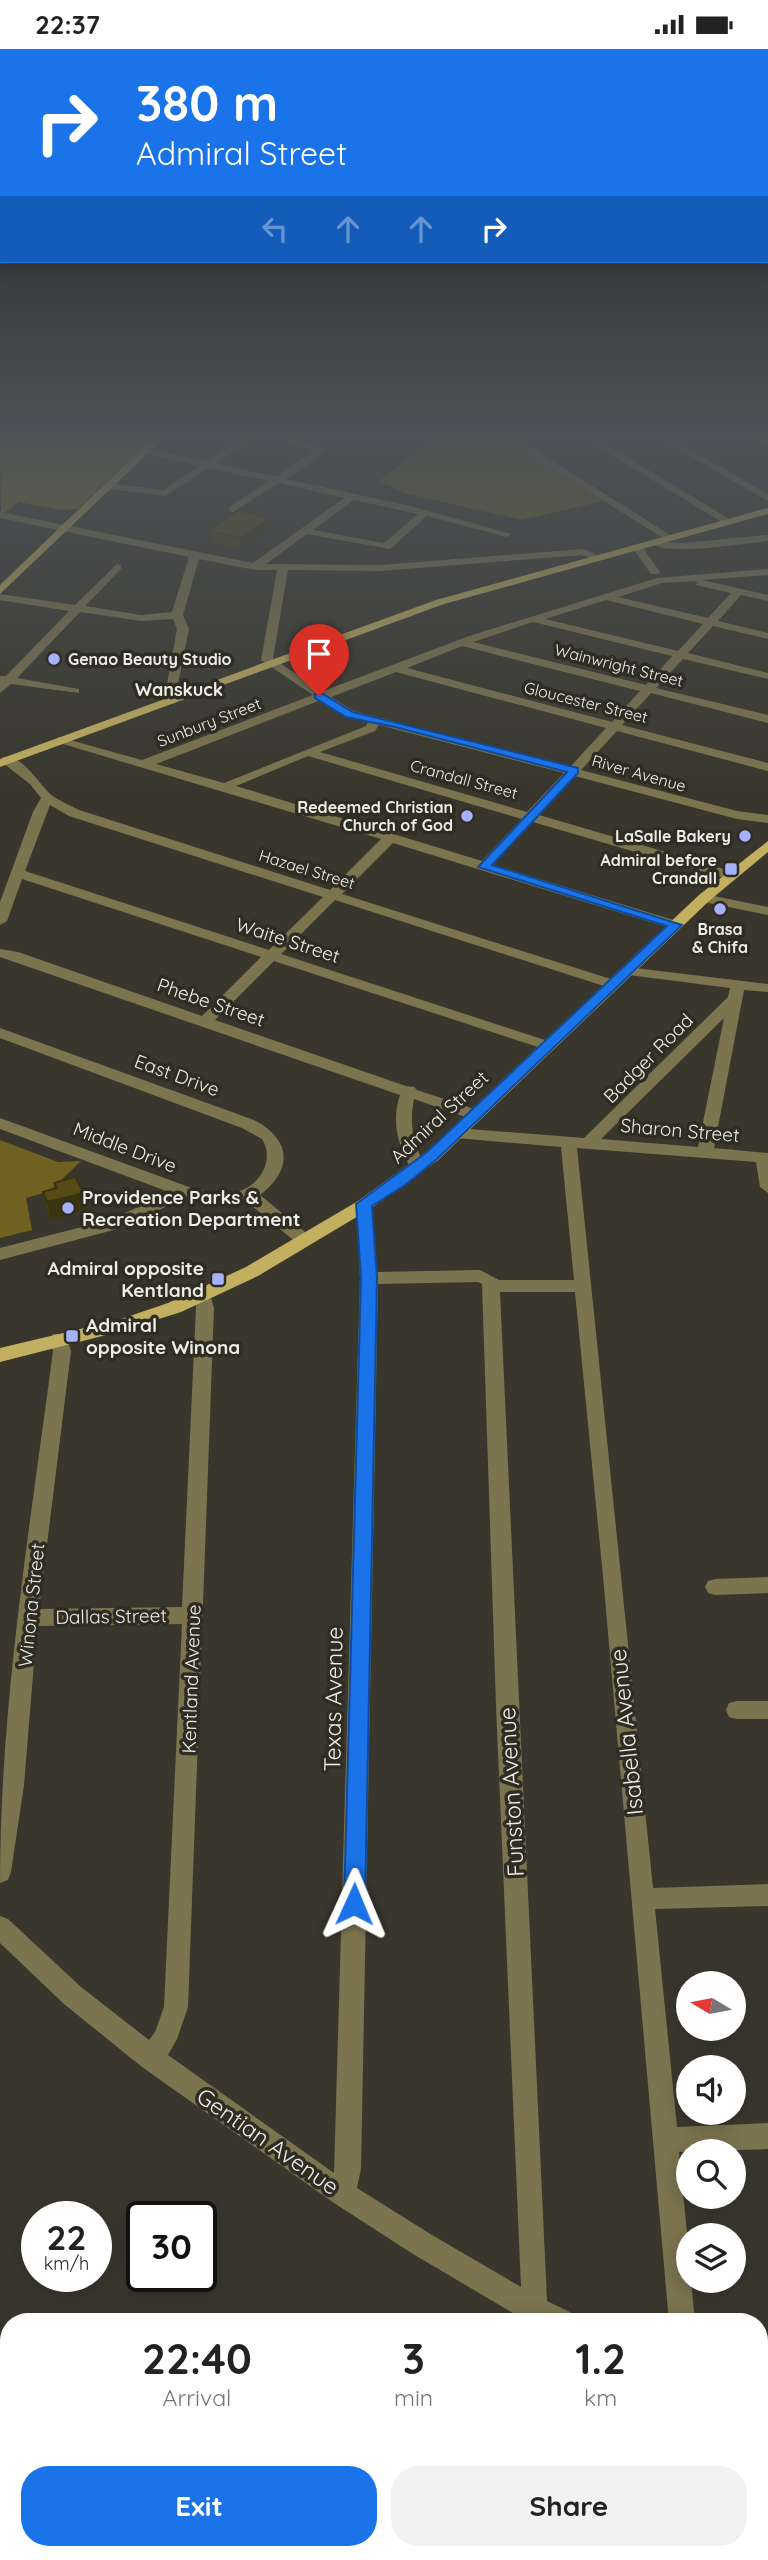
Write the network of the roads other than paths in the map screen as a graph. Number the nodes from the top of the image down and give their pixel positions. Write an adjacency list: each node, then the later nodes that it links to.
1 (38, 555): 16 (main road)
2 (190, 555): 8 (street)
3 (271, 555): 11 (street)
4 (545, 555): 12 (street)
5 (592, 555): 9 (street)
6 (604, 555): 9 (main road)
7 (643, 555): 13 (street)
8 (194, 556): 11 (street); 22 (street)
9 (597, 557): 28 (main road)
10 (117, 567): 21 (street)
11 (255, 567): 12 (street)
12 (283, 568): 28 (street)
13 (655, 572)
14 (768, 572): 15 (street, Sunbury Street)
15 (687, 578): 17 (street); 19 (street, Sunbury Street)
16 (0, 591)
17 (739, 591): 20 (street); 24 (street)
18 (0, 597): 21 (street)
19 (606, 597): 23 (street, Sunbury Street); 24 (street)
20 (768, 598)
21 (78, 609): 22 (street); 31 (street)
22 (177, 615): 35 (street)
23 (533, 619): 26 (street, Sunbury Street); 27 (street)
24 (710, 621): 25 (street); 27 (street)
25 (768, 636)
26 (462, 642): 29 (street, Sunbury Street); 32 (street, Wainwright Street)
27 (681, 655): 30 (street); 32 (street)
28 (271, 664): 34 (street, River Avenue); 35 (main road)
29 (395, 668): 34 (street, Sunbury Street); 38 (street, Gloucester Street)
30 (768, 676)
31 (3, 683): 33 (street)
32 (648, 689): 37 (street, Wainwright Street); 38 (street)
33 (75, 691)
34 (319, 696): 36 (street, River Avenue); 42 (street, Sunbury Street)
35 (170, 701): 39 (main road)
36 (376, 719): 40 (street); 44 (street, River Avenue)
37 (768, 719)
38 (615, 725): 43 (street, Gloucester Street); 44 (street)
39 (59, 741): 41 (main road); 42 (street)
40 (310, 753): 45 (street); 47 (street, Crandall Street)
41 (4, 761): 46 (street, Hazael Street)
42 (144, 764): 45 (street)
43 (768, 767)
44 (574, 771): 47 (street); 48 (street, River Avenue)
45 (225, 787): 49 (street)
46 (47, 799): 52 (street); 54 (street, Hazael Street)
47 (533, 816): 51 (street); 53 (street, Crandall Street)
48 (768, 819)
49 (389, 839): 51 (street); 54 (street)
50 (764, 851): 53 (main road, Admiral Street)
51 (484, 867): 58 (street)
52 (17, 873): 57 (street); 60 (street, Waite Street)
53 (729, 875): 55 (main road, Admiral Street)
54 (333, 895): 60 (street); 62 (street, Hazael Street)
55 (704, 898): 56 (street); 58 (main road, Admiral Street)
56 (768, 911)
57 (0, 921)
58 (675, 925): 61 (main road, Admiral Street)
59 (0, 953): 65 (street, Phebe Street)
60 (273, 955): 65 (street); 67 (street, Waite Street)
61 (626, 971): 62 (main road, Admiral Street); 64 (street)
62 (612, 984): 67 (main road, Admiral Street)
63 (768, 988): 64 (street)
64 (736, 992): 72 (street, Badger Road); 73 (street)
65 (206, 1020): 68 (street, Phebe Street)
66 (0, 1033): 78 (street, East Drive)
67 (546, 1045): 69 (main road, Admiral Street)
68 (409, 1090): 69 (street, Phebe Street); 75 (street)
69 (474, 1115): 71 (main road, Admiral Street)
70 (0, 1122): 77 (street, Middle Drive)
71 (456, 1133): 72 (street, Sharon Street); 75 (main road, Admiral Street)
72 (578, 1142): 73 (street, Sharon Street); 84 (street, Isabella Avenue)
73 (705, 1153): 74 (street, Sharon Street)
74 (765, 1158): 76 (street)
75 (418, 1166): 79 (main road, Admiral Street)
76 (768, 1187)
77 (183, 1191): 78 (street, Middle Drive); 81 (street)
78 (248, 1194): 80 (street)
79 (364, 1204): 80 (main road, Admiral Street); 82 (street, Texas Avenue)
80 (304, 1240): 85 (main road, Admiral Street)
81 (0, 1254)
82 (369, 1278): 83 (street); 101 (street, Texas Avenue)
83 (489, 1282): 84 (street); 102 (street, Funston Avenue)
84 (583, 1286): 96 (street, Isabella Avenue)
85 (203, 1295): 86 (main road, Admiral Street); 90 (street, Kentland Avenue)
86 (59, 1339): 87 (main road, Admiral Street); 91 (street, Winona Street)
87 (0, 1355)
88 (768, 1585): 89 (street)
89 (715, 1587)
90 (193, 1615): 91 (street, Dallas Street); 98 (street, Kentland Avenue)
91 (29, 1618): 94 (street, Winona Street)
92 (737, 1710): 93 (street)
93 (768, 1710)
94 (0, 1872)
95 (768, 1895): 96 (street)
96 (642, 1899): 100 (street, Isabella Avenue)
97 (0, 1927): 98 (street, Gentian Avenue)
98 (151, 2058): 101 (street, Gentian Avenue)
99 (768, 2136): 100 (street)
100 (666, 2140): 104 (street, Isabella Avenue)
101 (343, 2194): 102 (street, Gentian Avenue)
102 (533, 2309): 103 (street, Gentian Avenue)
103 (541, 2313)
104 (681, 2313)

